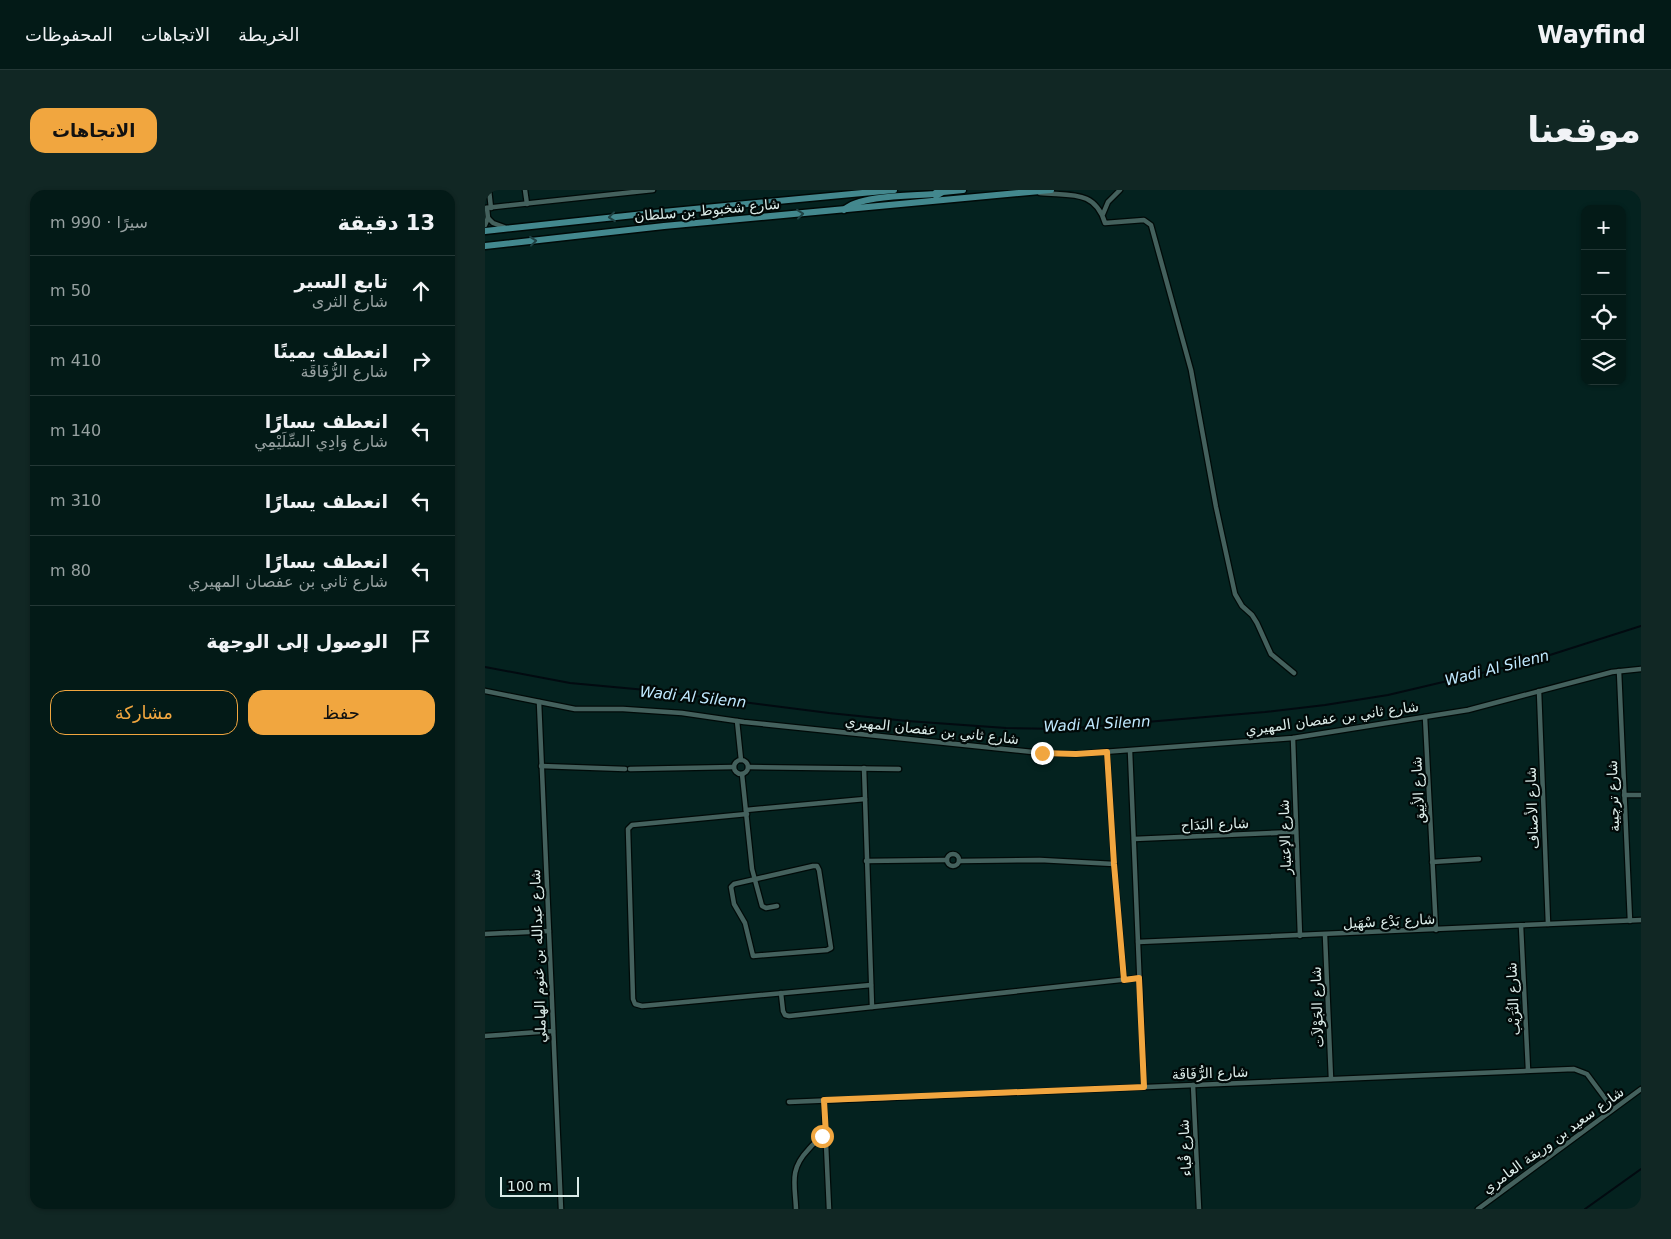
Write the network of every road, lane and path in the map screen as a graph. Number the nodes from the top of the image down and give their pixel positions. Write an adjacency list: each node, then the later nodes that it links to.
1 (489, 190): 12 (street)
2 (525, 190): 11 (street)
3 (653, 190): 11 (street)
4 (890, 190): 16 (main road, شارع شخبوط بن سلطان, one-way to 16)
5 (963, 190): 9 (main road)
6 (1051, 190): 8 (main road, شارع شخبوط بن سلطان)
7 (1119, 190): 13 (street)
8 (1033, 192): 10 (main road, شارع شخبوط بن سلطان); 13 (street)
9 (938, 193): 10 (main road); 10 (main road, شارع شخبوط بن سلطان); 18 (main road, شارع شخبوط بن سلطان, one-way to 9)
10 (944, 200)
11 (527, 204): 12 (street)
12 (487, 208): 14 (street)
13 (1103, 215): 21 (street)
14 (488, 218): 15 (street); 16 (street)
15 (485, 225)
16 (511, 228): 17 (main road, شارع شخبوط بن سلطان)
17 (485, 231)
18 (485, 246)
19 (1641, 670): 20 (street, شارع ثاني بن عفصان المهيري)
20 (1619, 671): 23 (street, شارع ثاني بن عفصان المهيري); 38 (street, شارع ترچيبة)
21 (1294, 673)
22 (485, 691): 24 (street, شارع ثاني بن عفصان المهيري)
23 (1539, 691): 25 (street, شارع ثاني بن عفصان المهيري); 53 (street, شارع الأصناف)
24 (539, 702): 26 (street, شارع ثاني بن عفصان المهيري); 31 (street, شارع عبدالله بن غنوم الهاملي)
25 (1425, 717): 27 (street, شارع ثاني بن عفصان المهيري); 47 (street, شارع الأنِيق)
26 (737, 721): 29 (street, شارع ثاني بن عفصان المهيري); 30 (street)
27 (1293, 738): 28 (street, شارع ثاني بن عفصان المهيري); 41 (street, شارع الإعتبار)
28 (1130, 750): 29 (street, شارع ثاني بن عفصان المهيري); 42 (street)
29 (1107, 752): 48 (street)
30 (741, 760): 32 (street); 33 (street)
31 (541, 766): 32 (street); 56 (street, شارع عبدالله بن غنوم الهاملي)
32 (734, 767): 36 (street)
33 (748, 767): 34 (street); 36 (street)
34 (863, 768): 35 (street); 39 (street)
35 (899, 769)
36 (742, 774): 40 (street)
37 (1641, 794): 38 (street)
38 (1624, 795): 52 (street, شارع ترچيبة)
39 (865, 799): 40 (street); 46 (street)
40 (746, 812): 49 (street); 64 (street)
41 (1296, 832): 42 (street, شارع البَدَاح); 59 (street, شارع الإعتبار)
42 (1134, 838): 60 (street)
43 (1479, 859): 47 (street)
44 (946, 860): 45 (street); 45 (street); 46 (street)
45 (959, 860): 48 (street)
46 (866, 861): 63 (street)
47 (1432, 862): 55 (street, شارع الأنِيق)
48 (1114, 864): 62 (street)
49 (754, 879): 49 (street); 50 (street)
50 (777, 906)
51 (1641, 920): 52 (street, شارع بَدْع سْهَيل)
52 (1630, 921): 53 (street, شارع بَدْع سْهَيل)
53 (1548, 924): 54 (street, شارع بَدْع سْهَيل)
54 (1521, 926): 55 (street, شارع بَدْع سْهَيل); 68 (street, شارع الثُرَيْب)
55 (1435, 930): 58 (street, شارع بَدْع سْهَيل)
56 (549, 931): 57 (street); 66 (street, شارع عبدالله بن غنوم الهاملي)
57 (485, 934)
58 (1325, 935): 59 (street, شارع بَدْع سْهَيل); 69 (street, شارع الجَوْلاَت)
59 (1300, 936): 60 (street, شارع بَدْع سْهَيل)
60 (1138, 942): 61 (street)
61 (1139, 978): 62 (street); 71 (street)
62 (1124, 980): 65 (street)
63 (871, 985): 64 (street); 65 (street)
64 (781, 993): 65 (street)
65 (871, 1007)
66 (553, 1031): 67 (street); 77 (street, شارع عبدالله بن غنوم الهاملي)
67 (485, 1036)
68 (1528, 1070): 69 (street, شارع الرُّفَاقَة); 75 (street, شارع الرُّفَاقَة)
69 (1331, 1079): 70 (street, شارع الرُّفَاقَة)
70 (1193, 1085): 71 (street, شارع الرُّفَاقَة); 80 (street, شارع قُباء)
71 (1144, 1087): 73 (street, شارع الرُّفَاقَة)
72 (1641, 1089): 75 (street, شارع سعيد بن وريقة العامري)
73 (824, 1100): 74 (street, شارع الرُّفَاقَة); 76 (street)
74 (789, 1102)
75 (1613, 1109): 81 (street, شارع سعيد بن وريقة العامري)
76 (826, 1135): 78 (street); 79 (street)
77 (561, 1209)
78 (796, 1209)
79 (829, 1209)
80 (1199, 1209)
81 (1478, 1209)

